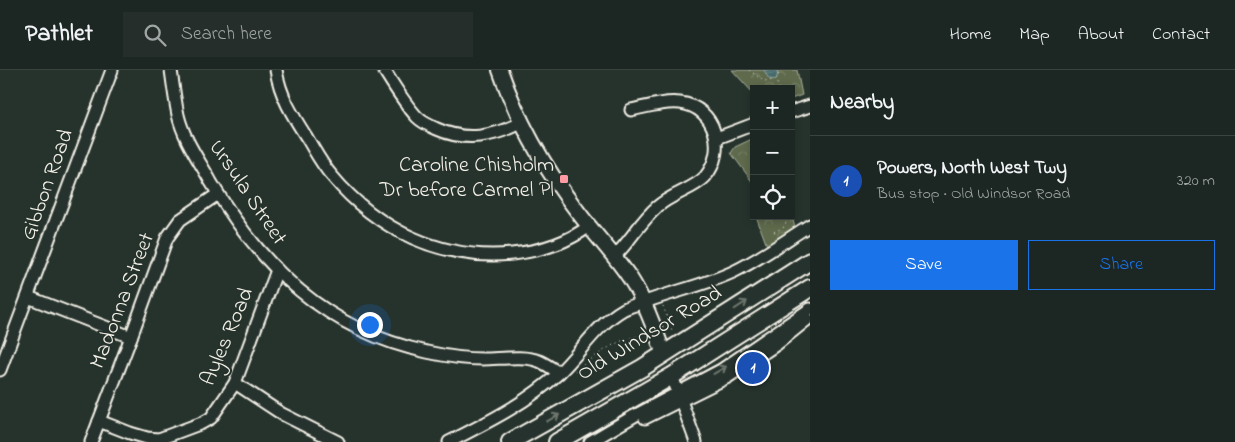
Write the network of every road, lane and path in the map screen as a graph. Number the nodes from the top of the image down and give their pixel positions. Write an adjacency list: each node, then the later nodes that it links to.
1 (112, 70): 25 (street, Gibbon Road)
2 (171, 70): 16 (street, Ursula Street)
3 (276, 70): 19 (street)
4 (384, 70): 13 (street)
5 (500, 70): 13 (main road)
6 (749, 70): 8 (path)
7 (780, 70): 8 (path)
8 (776, 80): 9 (path)
9 (778, 85)
10 (810, 106): 12 (street)
11 (631, 110): 15 (street)
12 (795, 111)
13 (521, 123): 19 (main road)
14 (750, 126): 15 (street)
15 (717, 138): 21 (street)
16 (218, 194): 23 (street, Ursula Street); 29 (street, Madonna Street)
17 (787, 220): 20 (path)
18 (810, 225): 26 (street, Old Windsor Road)
19 (589, 226): 21 (main road)
20 (774, 232)
21 (615, 256): 26 (main road)
22 (810, 261): 30 (highway, Old Windsor Road, one-way to 22)
23 (276, 270): 32 (street, Ursula Street); 34 (street, Ayles Road)
24 (810, 288): 33 (highway, Old Windsor Road)
25 (28, 297): 29 (street); 31 (street, Gibbon Road)
26 (644, 302): 30 (main road); 32 (street, Old Windsor Road)
27 (810, 310): 35 (street, one-way to 27)
28 (810, 317): 35 (street)
29 (132, 337): 36 (street, Madonna Street)
30 (664, 354): 33 (highway); 41 (highway, Old Windsor Road, one-way to 30)
31 (0, 370)
32 (559, 373): 40 (street, Old Windsor Road)
33 (672, 376): 35 (street); 42 (highway, Old Windsor Road)
34 (234, 383): 36 (street, Ayles Road); 39 (street)
35 (679, 398): 37 (street); 43 (street)
36 (99, 421): 38 (street, Madonna Street)
37 (594, 440)
38 (91, 442)
39 (338, 442)
40 (450, 442)
41 (510, 442)
42 (557, 442)
43 (696, 442)

